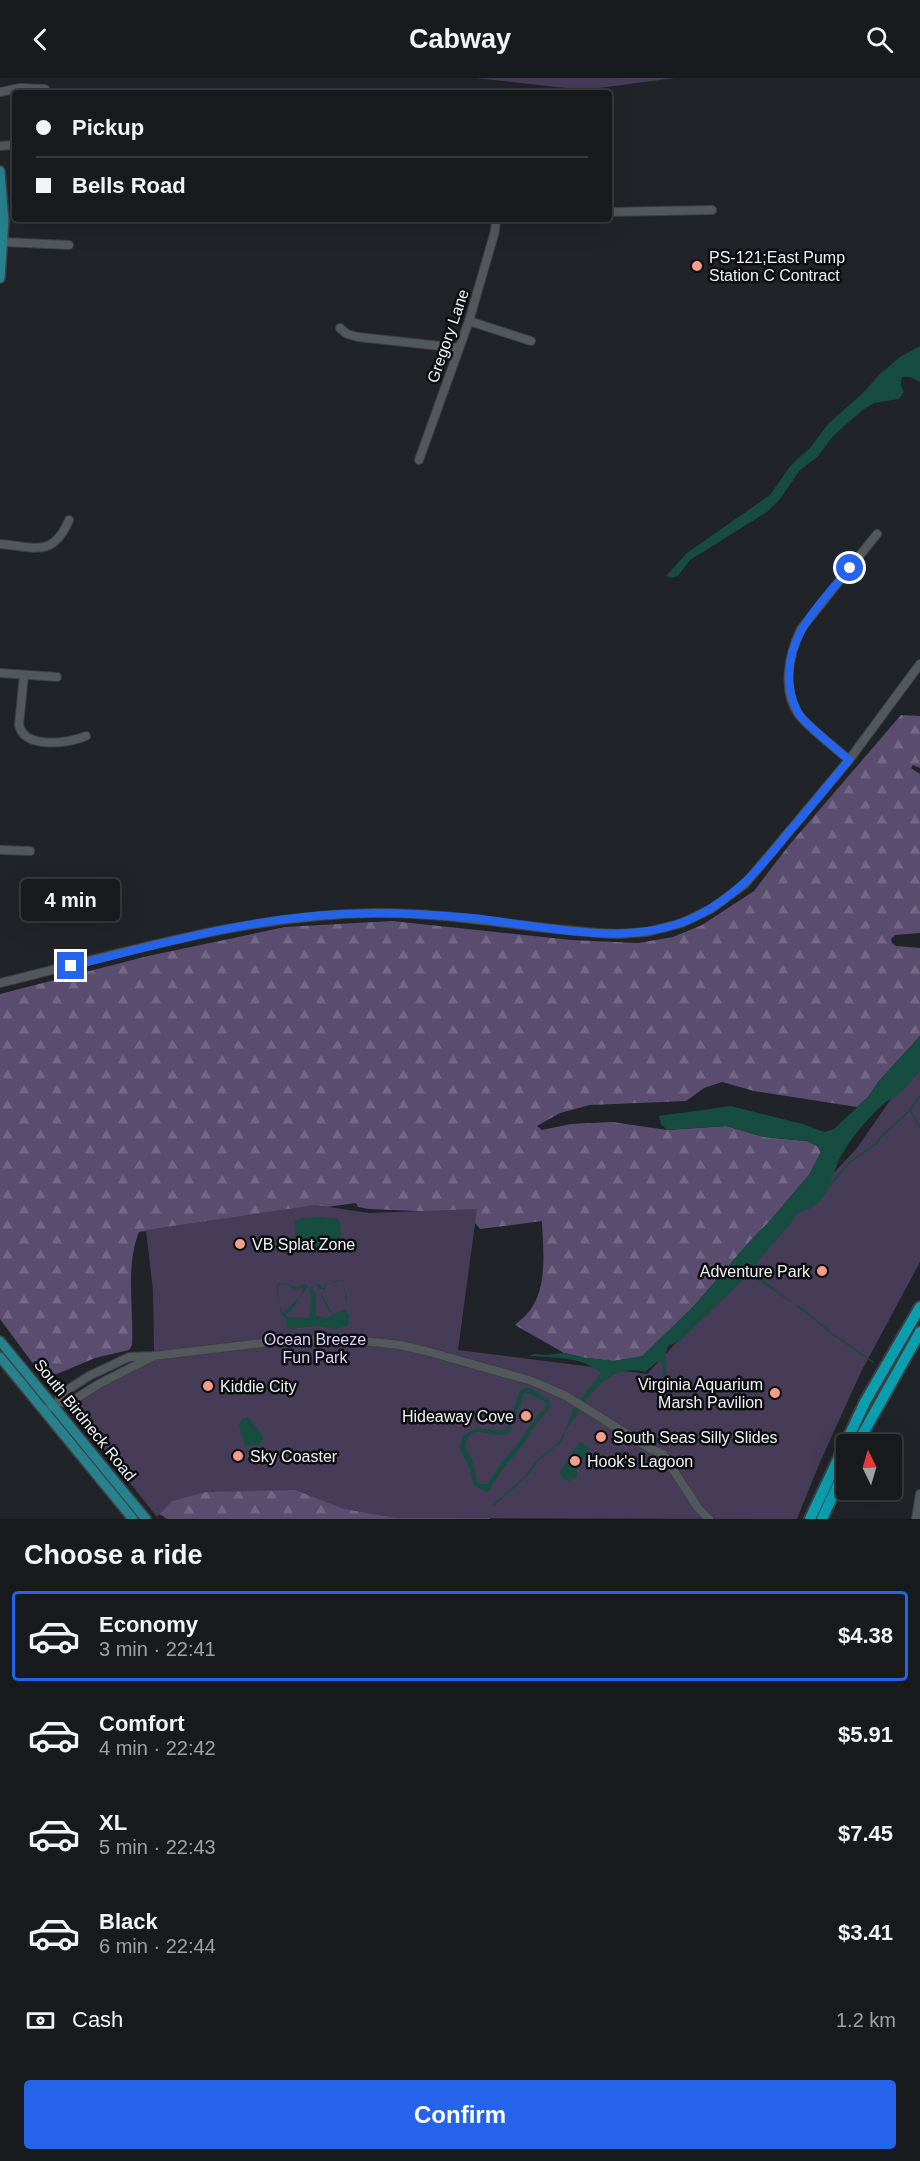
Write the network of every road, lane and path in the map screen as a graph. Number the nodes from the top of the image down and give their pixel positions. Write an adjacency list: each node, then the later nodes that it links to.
1 (45, 89): 2 (street)
2 (0, 93)
3 (0, 171): 7 (main road)
4 (712, 210): 5 (street)
5 (612, 212)
6 (496, 222): 10 (street, Gregory Lane)
7 (4, 242): 8 (street); 9 (main road)
8 (69, 245)
9 (0, 278)
10 (469, 321): 12 (street); 13 (street, Gregory Lane)
11 (340, 328): 13 (street)
12 (531, 341)
13 (459, 348): 14 (street, Gregory Lane)
14 (419, 460)
15 (69, 520): 17 (street)
16 (877, 534): 23 (street)
17 (0, 544)
18 (920, 664): 23 (street)
19 (0, 673): 20 (street)
20 (24, 675): 21 (street); 22 (street)
21 (57, 677)
22 (86, 736)
23 (849, 760): 26 (street)
24 (0, 850): 25 (street)
25 (30, 851)
26 (0, 983)
27 (920, 1307): 40 (highway)
28 (920, 1332): 34 (highway)
29 (0, 1341): 32 (main road, South Birdneck Road)
30 (153, 1356): 32 (street); 32 (street); 39 (street)
31 (0, 1357): 33 (main road, South Birdneck Road)
32 (56, 1403): 33 (street); 38 (main road, South Birdneck Road)
33 (44, 1411): 37 (main road, South Birdneck Road)
34 (863, 1434)
35 (836, 1489): 41 (highway)
36 (920, 1494): 42 (street)
37 (133, 1519)
38 (146, 1519)
39 (708, 1519)
40 (810, 1519)
41 (822, 1519)
42 (916, 1519)

